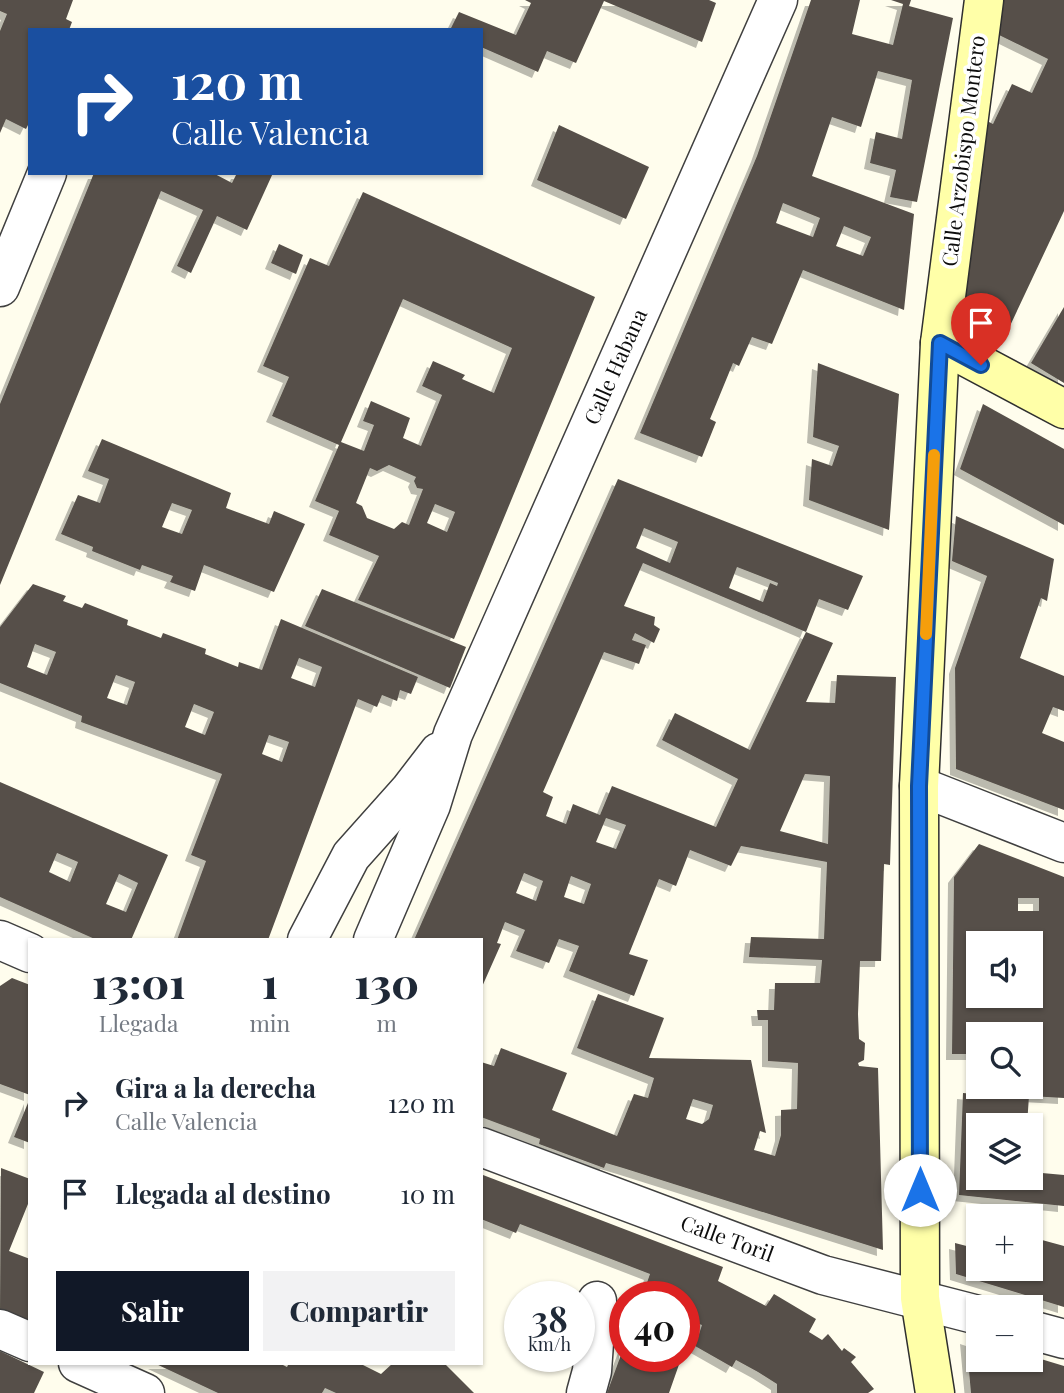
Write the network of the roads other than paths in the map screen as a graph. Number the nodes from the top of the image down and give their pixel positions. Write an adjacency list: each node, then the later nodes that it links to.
1 (778, 0): 7 (street, Calle Habana)
2 (984, 0): 5 (street, Calle Arzobispo Montero)
3 (46, 175): 4 (street)
4 (0, 287)
5 (940, 343): 6 (street); 8 (street, Calle Arzobispo Montero)
6 (1064, 410)
7 (453, 734): 10 (street, Calle Habana); 11 (street, Calle Habana)
8 (919, 786): 9 (street); 15 (street, Calle Arzobispo Montero)
9 (1064, 843)
10 (308, 938)
11 (374, 938)
12 (0, 940): 13 (street)
13 (28, 952)
14 (483, 1148): 15 (street, Calle Toril)
15 (920, 1298): 17 (street, Calle Toril); 25 (street, Calle Arzobispo Montero)
16 (597, 1301): 24 (street)
17 (966, 1311)
18 (0, 1329): 21 (street)
19 (1043, 1333): 20 (street)
20 (1064, 1339)
21 (28, 1341)
22 (83, 1372): 23 (street)
23 (145, 1393)
24 (586, 1393)
25 (935, 1393)

